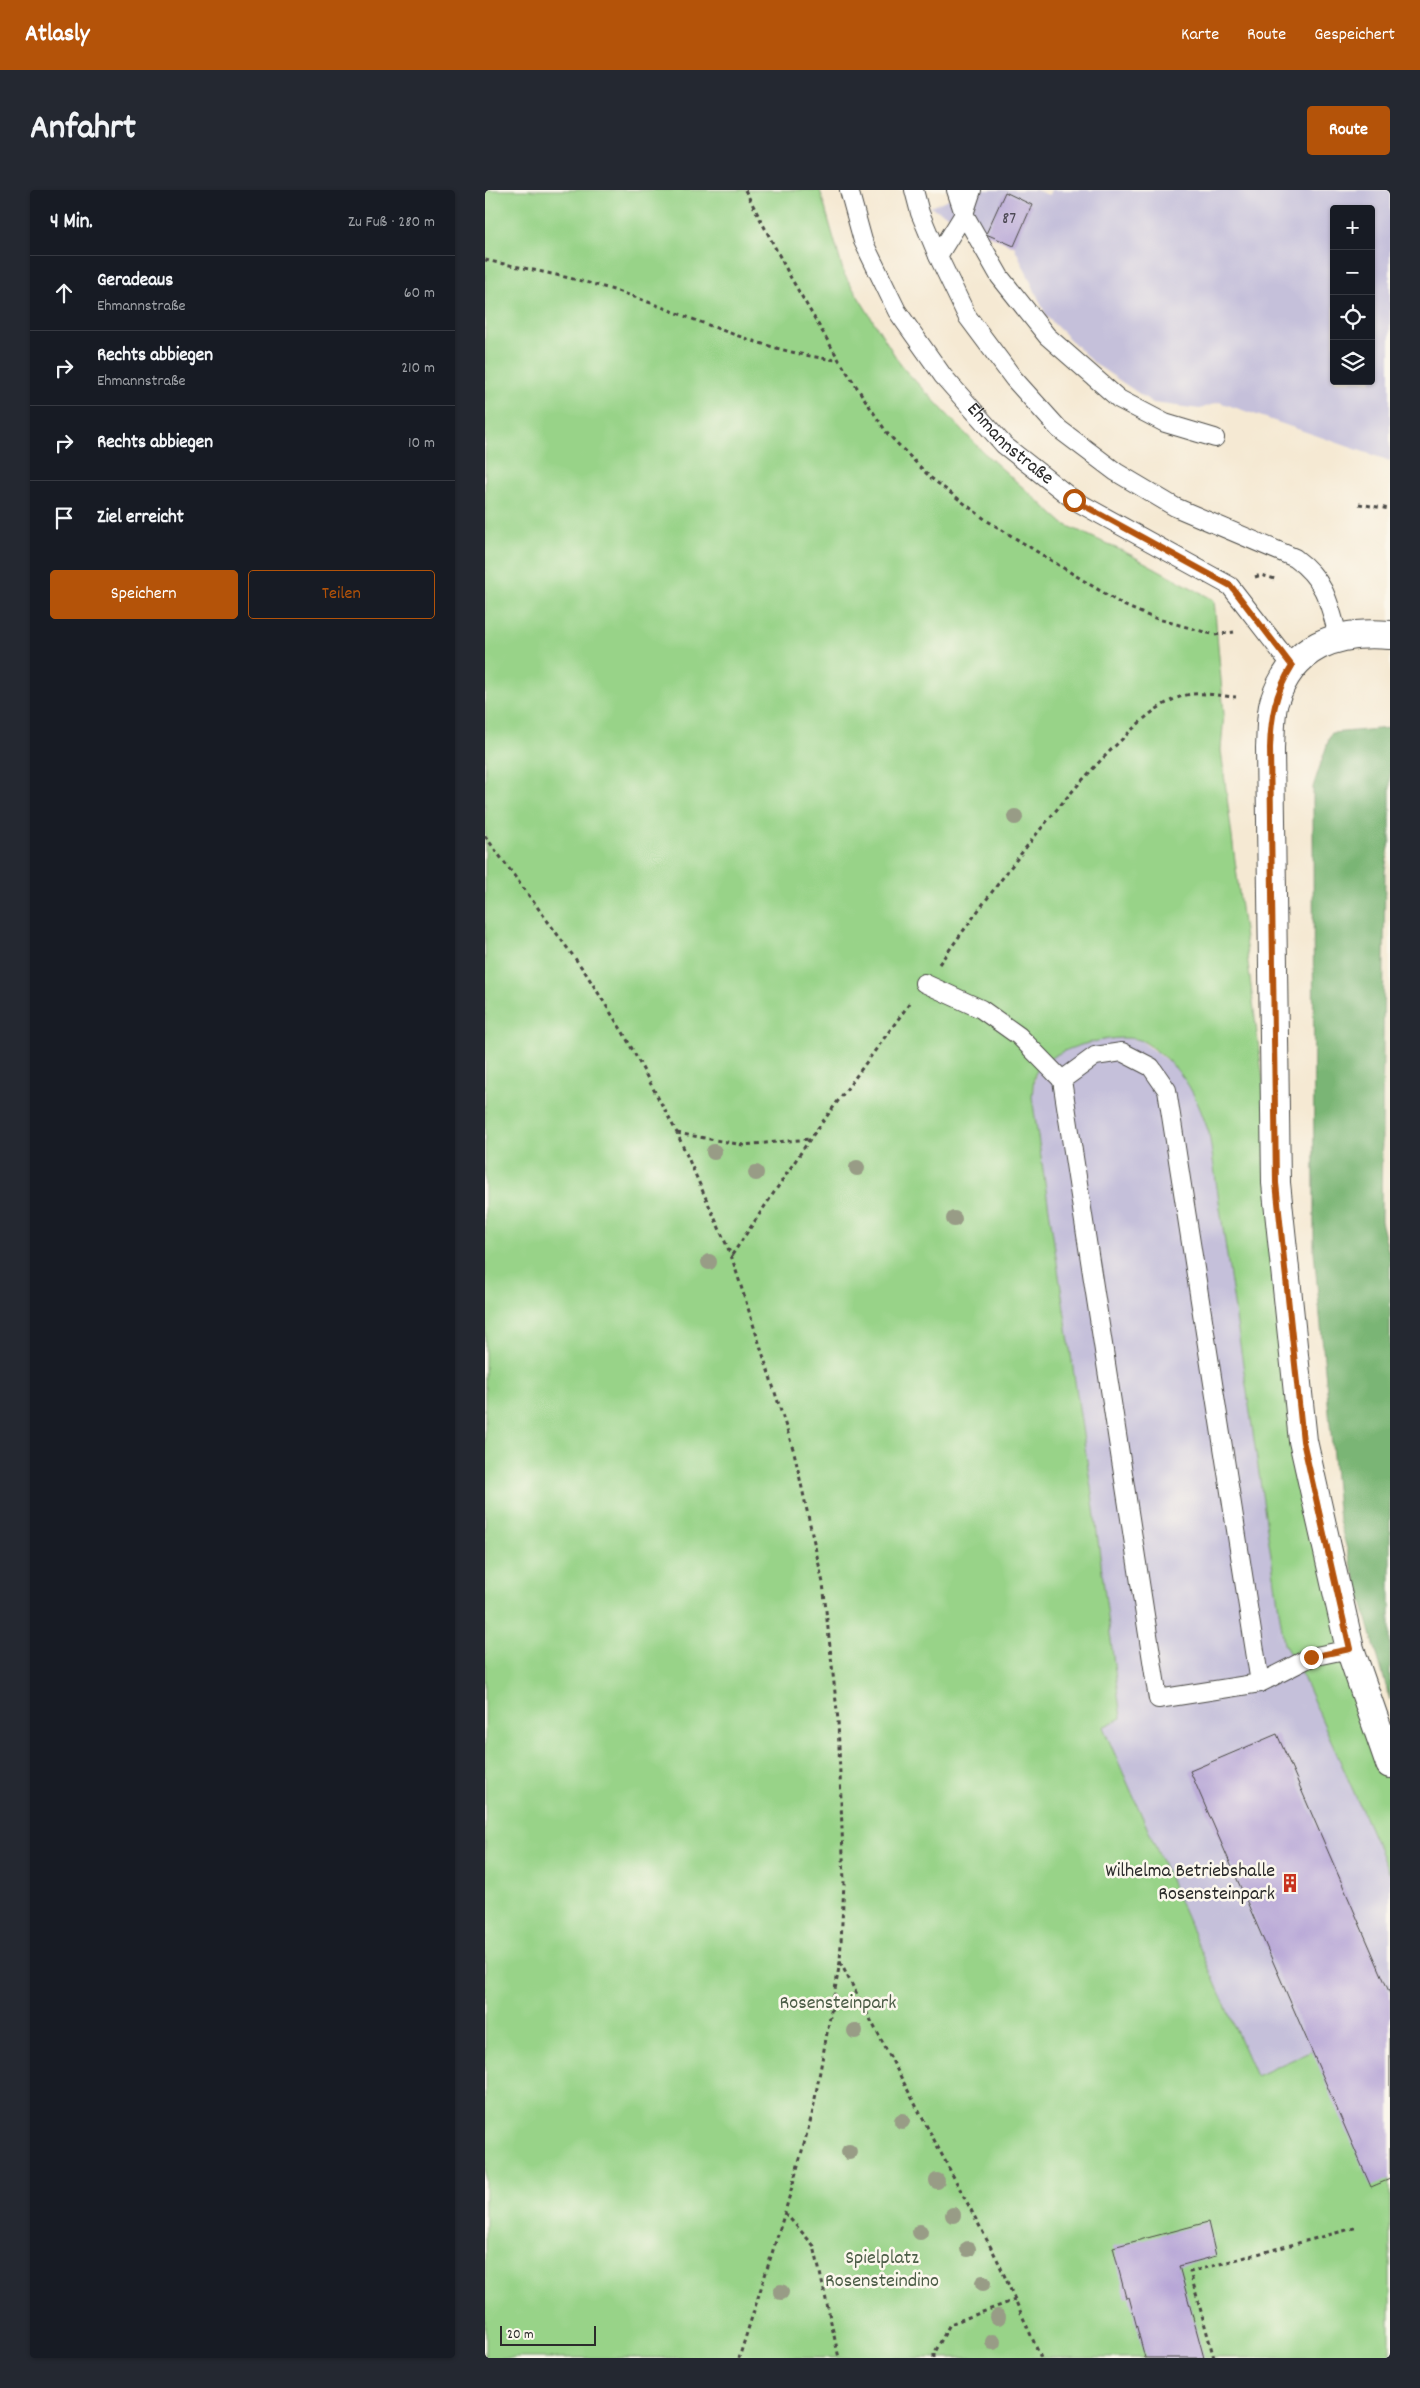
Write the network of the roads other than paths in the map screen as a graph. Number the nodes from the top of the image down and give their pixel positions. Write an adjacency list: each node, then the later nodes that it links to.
1 (849, 190): 10 (lane, Ehmannstraße)
2 (914, 190): 6 (lane)
3 (956, 190): 5 (lane)
4 (972, 190): 5 (lane)
5 (964, 214): 6 (lane); 7 (lane)
6 (938, 256): 9 (lane)
7 (1215, 438)
8 (1390, 635): 9 (street)
9 (1338, 636): 10 (street)
10 (1292, 666): 13 (street)
11 (924, 983): 12 (lane)
12 (1063, 1080): 14 (lane); 14 (lane)
13 (1350, 1649): 14 (lane); 15 (street)
14 (1260, 1683)
15 (1390, 1764)

